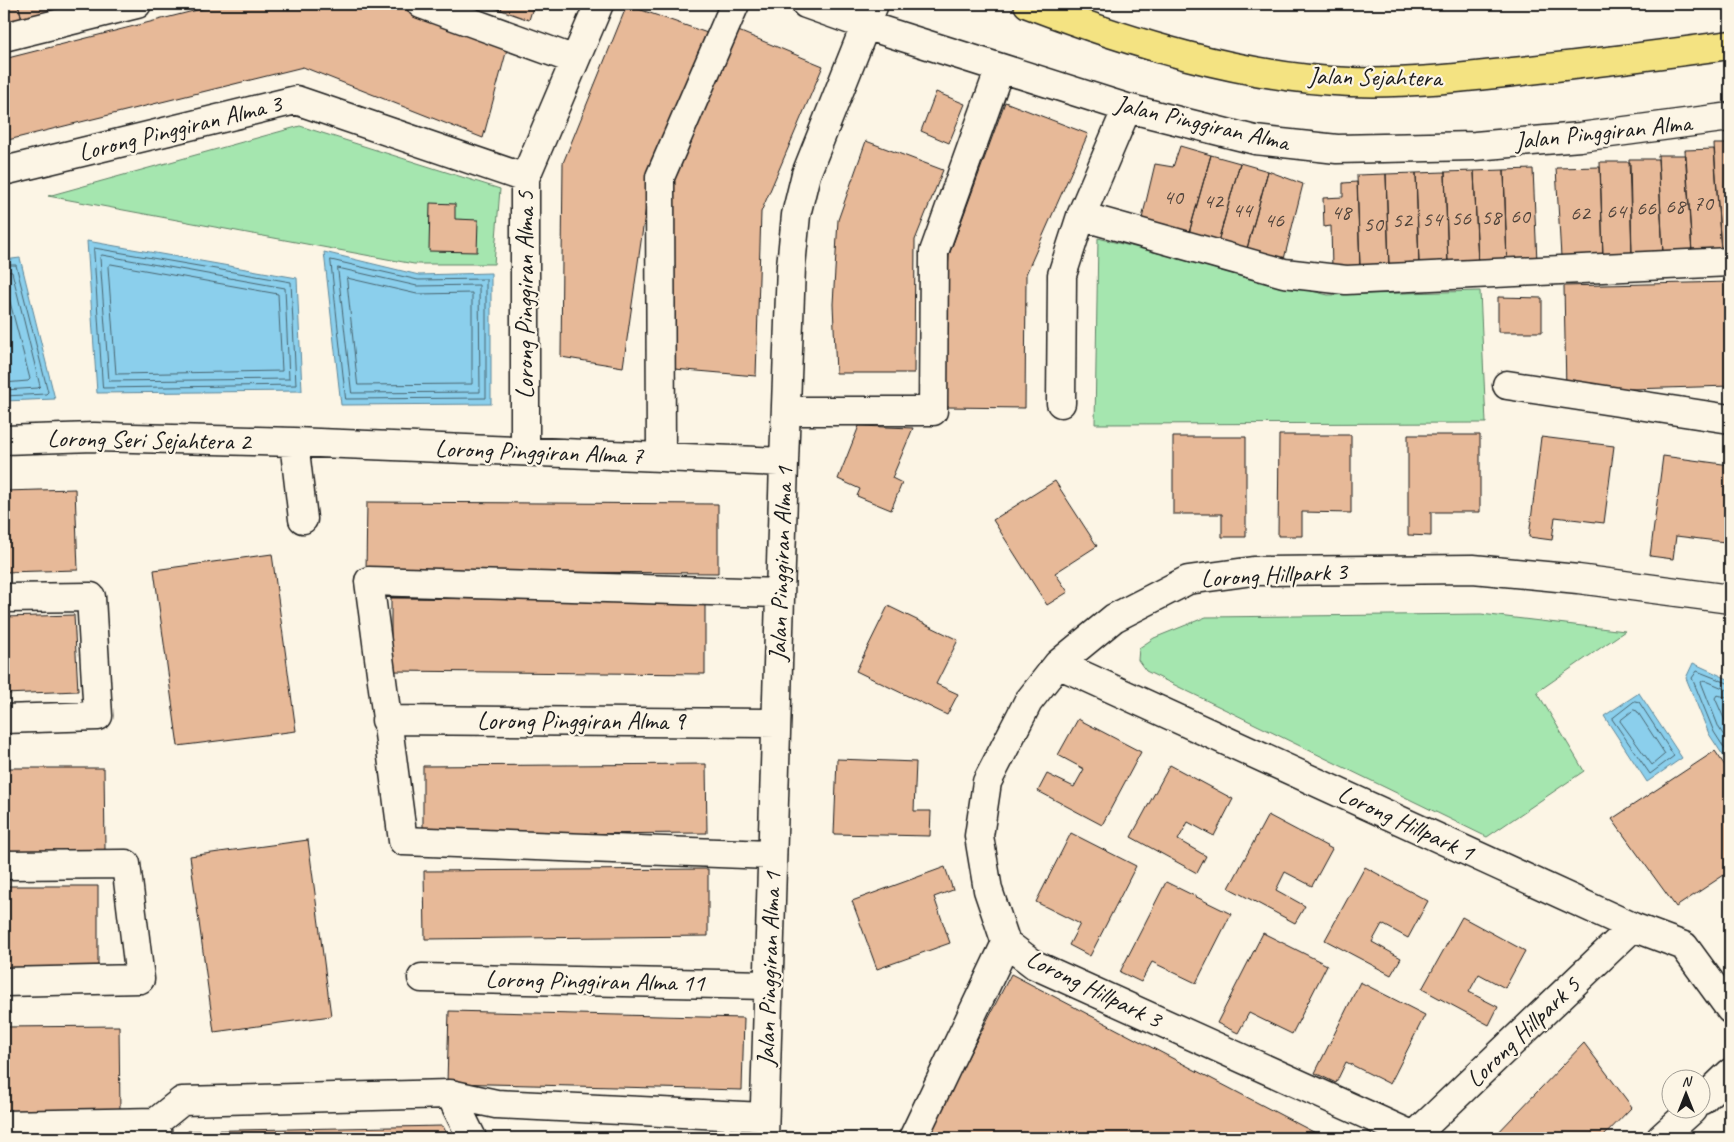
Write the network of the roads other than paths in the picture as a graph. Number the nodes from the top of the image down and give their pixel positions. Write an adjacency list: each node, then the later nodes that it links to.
1 (137, 4): 8 (street)
2 (421, 4): 10 (street)
3 (599, 4): 10 (street, Lorong Pinggiran Alma 5)
4 (735, 4): 25 (street)
5 (806, 4): 7 (street, Jalan Pinggiran Alma)
6 (1028, 4): 9 (main road, Jalan Sejahtera)
7 (870, 14): 11 (street, Jalan Pinggiran Alma); 20 (street, Jalan Pinggiran Alma 1)
8 (4, 37)
9 (1730, 45)
10 (575, 60): 15 (street, Lorong Pinggiran Alma 5)
11 (1000, 68): 12 (street, Jalan Pinggiran Alma); 20 (street)
12 (1127, 108): 13 (street, Jalan Pinggiran Alma); 16 (street)
13 (1730, 117)
14 (4, 170): 15 (street, Lorong Pinggiran Alma 3)
15 (525, 178): 24 (street, Lorong Pinggiran Alma 5)
16 (1082, 216): 17 (street); 19 (street)
17 (1730, 262)
18 (1507, 385): 21 (street)
19 (1061, 403)
20 (787, 411): 26 (street, Jalan Pinggiran Alma 1)
21 (1730, 419)
22 (4, 440): 23 (street, Lorong Seri Sejahtera 2)
23 (294, 442): 24 (street, Lorong Pinggiran Alma 7); 27 (street)
24 (525, 452): 25 (street, Lorong Pinggiran Alma 7)
25 (661, 457): 26 (street, Lorong Pinggiran Alma 7)
26 (784, 462): 28 (street, Jalan Pinggiran Alma 1)
27 (303, 519)
28 (780, 594): 33 (street); 34 (street, Jalan Pinggiran Alma 1)
29 (4, 598): 32 (street)
30 (1730, 599): 31 (street, Lorong Hillpark 3)
31 (1058, 664): 37 (street, Lorong Hillpark 1); 38 (street, Lorong Hillpark 3)
32 (4, 719)
33 (386, 720): 34 (street, Lorong Pinggiran Alma 9); 35 (street)
34 (776, 723): 35 (street, Jalan Pinggiran Alma 1)
35 (772, 855): 41 (street, Jalan Pinggiran Alma 1)
36 (4, 865): 40 (street)
37 (1633, 927): 42 (street, Lorong Hillpark 1); 50 (street, Lorong Hillpark 5)
38 (1006, 943): 50 (street, Lorong Hillpark 3); 52 (street)
39 (422, 978): 41 (street, Lorong Pinggiran Alma 11)
40 (4, 982)
41 (768, 984): 48 (street, Jalan Pinggiran Alma 1)
42 (1730, 1009)
43 (1730, 1073): 44 (street)
44 (1712, 1090)
45 (450, 1094): 48 (street); 49 (street); 51 (street)
46 (1681, 1120): 53 (street)
47 (4, 1125): 49 (street)
48 (764, 1127)
49 (157, 1130)
50 (1414, 1137)
51 (472, 1138)
52 (913, 1138)
53 (1662, 1138)

